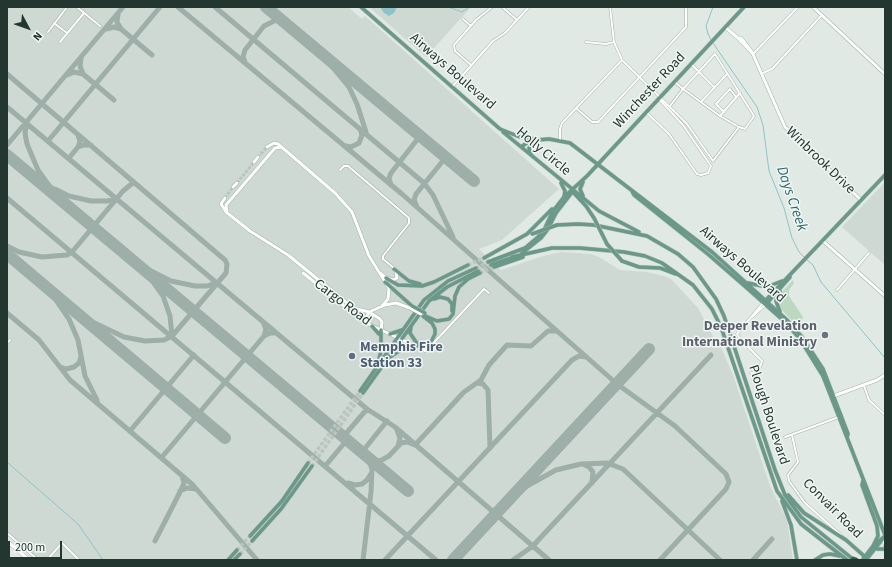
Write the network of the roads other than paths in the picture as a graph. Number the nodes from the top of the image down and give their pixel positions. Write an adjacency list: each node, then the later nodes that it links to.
1 (67, 7): 16 (street)
2 (77, 7): 12 (street)
3 (492, 7): 18 (street)
4 (502, 7): 15 (street)
5 (528, 7): 15 (street)
6 (610, 7): 24 (street)
7 (686, 7): 33 (street)
8 (744, 7): 19 (main road, Winchester Road)
9 (798, 7): 25 (street)
10 (813, 7): 13 (main road)
11 (363, 8): 35 (main road, Airways Boulevard)
12 (84, 13): 17 (street); 21 (street)
13 (822, 15): 30 (street); 32 (main road)
14 (463, 19): 18 (street)
15 (517, 20): 28 (street)
16 (54, 23): 20 (street); 21 (street)
17 (100, 26)
18 (471, 26): 28 (street)
19 (725, 27): 25 (main road, Winbrook Drive); 27 (main road, Winchester Road)
20 (48, 32)
21 (67, 33): 22 (street)
22 (60, 42)
23 (586, 42): 24 (street)
24 (614, 42): 26 (street)
25 (753, 54): 30 (main road, Winbrook Drive)
26 (622, 60): 33 (street); 43 (street)
27 (690, 64): 29 (street); 34 (main road, Winchester Road)
28 (471, 65): 35 (street)
29 (699, 72): 31 (street); 36 (street); 37 (street)
30 (763, 73): 70 (main road, Winbrook Drive)
31 (727, 74): 36 (street); 38 (street)
32 (885, 74)
33 (640, 78): 39 (street); 43 (street)
34 (674, 82): 37 (street); 39 (main road, Winchester Road)
35 (452, 87): 48 (main road, Airways Boulevard)
36 (714, 87): 41 (street)
37 (683, 90): 41 (street); 42 (street)
38 (740, 93): 40 (street); 47 (street)
39 (659, 97): 42 (street); 44 (main road, Winchester Road); 44 (street)
40 (736, 97): 45 (street); 45 (street)
41 (701, 102): 46 (street)
42 (670, 106): 47 (street)
43 (576, 108): 51 (street)
44 (646, 112): 59 (main road, Winchester Road)
45 (724, 112): 46 (street)
46 (720, 116): 47 (street)
47 (739, 127)
48 (500, 129): 49 (main road, Airways Boulevard); 54 (main road, Holly Circle)
49 (520, 137): 50 (main road, Airways Boulevard); 52 (main road)
50 (537, 140): 51 (main road, Airways Boulevard); 52 (main road, Airways Boulevard); 56 (main road)
51 (560, 140): 59 (main road, Airways Boulevard)
52 (531, 141): 54 (main road, Airways Boulevard)
53 (267, 147): 55 (main road)
54 (521, 147): 56 (main road, Holly Circle)
55 (282, 148): 73 (main road); 89 (main road)
56 (531, 156): 62 (main road, Holly Circle)
57 (258, 157): 58 (main road)
58 (254, 162)
59 (598, 164): 63 (main road, Winchester Road); 67 (main road, Airways Boulevard)
60 (340, 170): 83 (street)
61 (885, 175): 70 (main road)
62 (558, 179): 66 (main road, Holly Circle); 68 (main road)
63 (584, 179): 66 (main road, Winchester Road); 72 (main road)
64 (237, 182): 65 (main road)
65 (233, 187)
66 (573, 191): 68 (main road, Winchester Road); 72 (main road); 79 (main road, Winchester Road); 86 (main road, bridge)
67 (632, 191): 90 (main road, Airways Boulevard); 97 (main road, Airways Boulevard)
68 (564, 197): 71 (main road, Winchester Road)
69 (225, 198): 73 (main road)
70 (861, 200): 75 (main road)
71 (559, 203): 76 (main road); 81 (main road, Winchester Road)
72 (592, 206): 74 (main road)
73 (227, 213): 100 (main road)
74 (647, 236): 76 (main road, Plough Boulevard, bridge); 126 (main road, Plough Boulevard)
75 (823, 240): 84 (main road); 87 (main road)
76 (506, 247): 80 (main road)
77 (545, 249): 79 (main road); 81 (main road); 86 (main road, Plough Boulevard)
78 (869, 253): 84 (street)
79 (512, 257): 81 (main road, Winchester Road)
80 (484, 258)
81 (491, 264)
82 (475, 268): 91 (main road); 96 (main road); 101 (main road); 107 (main road)
83 (394, 269): 89 (main road); 91 (main road)
84 (854, 269): 93 (street); 95 (main road)
85 (303, 273): 104 (main road, Cargo Road)
86 (681, 275): 127 (main road, Plough Boulevard)
87 (791, 276): 88 (main road); 92 (main road)
88 (787, 278): 90 (main road); 97 (main road)
89 (386, 280): 91 (main road); 98 (main road); 99 (main road)
90 (746, 282): 97 (main road, Airways Boulevard)
91 (428, 284)
92 (781, 288): 97 (main road); 102 (main road)
93 (836, 290)
94 (489, 293): 115 (street)
95 (885, 296)
96 (429, 301): 101 (main road); 103 (main road)
97 (765, 303): 102 (main road, Airways Boulevard); 105 (main road, Airways Boulevard); 118 (street)
98 (381, 307): 99 (main road); 100 (main road)
99 (411, 307): 101 (main road, bridge)
100 (369, 312): 104 (main road); 108 (main road)
101 (423, 314): 103 (main road)
102 (781, 314): 105 (main road, Airways Boulevard)
103 (414, 321): 111 (main road)
104 (364, 322): 106 (main road, Cargo Road)
105 (788, 323): 121 (main road, Airways Boulevard)
106 (372, 326): 108 (main road, Cargo Road); 110 (main road)
107 (404, 328): 109 (main road); 111 (main road)
108 (381, 330): 109 (main road, Cargo Road); 110 (main road)
109 (390, 334): 111 (main road, Cargo Road)
110 (380, 337): 117 (main road)
111 (399, 338): 114 (main road, Cargo Road); 116 (main road); 117 (main road)
112 (10, 340): 113 (street)
113 (7, 343)
114 (418, 346): 115 (main road, Cargo Road); 116 (main road)
115 (426, 351)
116 (383, 363): 117 (main road)
117 (378, 366)
118 (751, 373)
119 (885, 375): 120 (main road)
120 (864, 386): 121 (main road); 122 (street)
121 (833, 396): 123 (main road, Airways Boulevard)
122 (885, 415)
123 (840, 417): 124 (street); 128 (main road, Airways Boulevard)
124 (792, 435): 125 (street); 134 (street, Convair Road)
125 (786, 437)
126 (777, 478): 134 (main road); 150 (main road, Plough Boulevard)
127 (777, 491): 140 (main road, Plough Boulevard); 148 (main road)
128 (879, 525): 129 (main road); 132 (main road, Airways Boulevard); 136 (main road)
129 (885, 527)
130 (7, 533): 143 (street)
131 (250, 536): 133 (main road)
132 (884, 537): 136 (main road); 137 (street, Airways Boulevard)
133 (252, 540)
134 (846, 540): 141 (main road, Convair Road)
135 (7, 541): 142 (main road)
136 (875, 547): 137 (main road); 141 (main road)
137 (885, 547)
138 (237, 550): 146 (main road)
139 (240, 554): 147 (main road)
140 (845, 559): 149 (main road)
141 (865, 559)
142 (29, 560)
143 (38, 560)
144 (47, 560): 145 (street)
145 (79, 560)
146 (228, 560)
147 (234, 560)
148 (797, 560)
149 (815, 560)
150 (855, 560)

